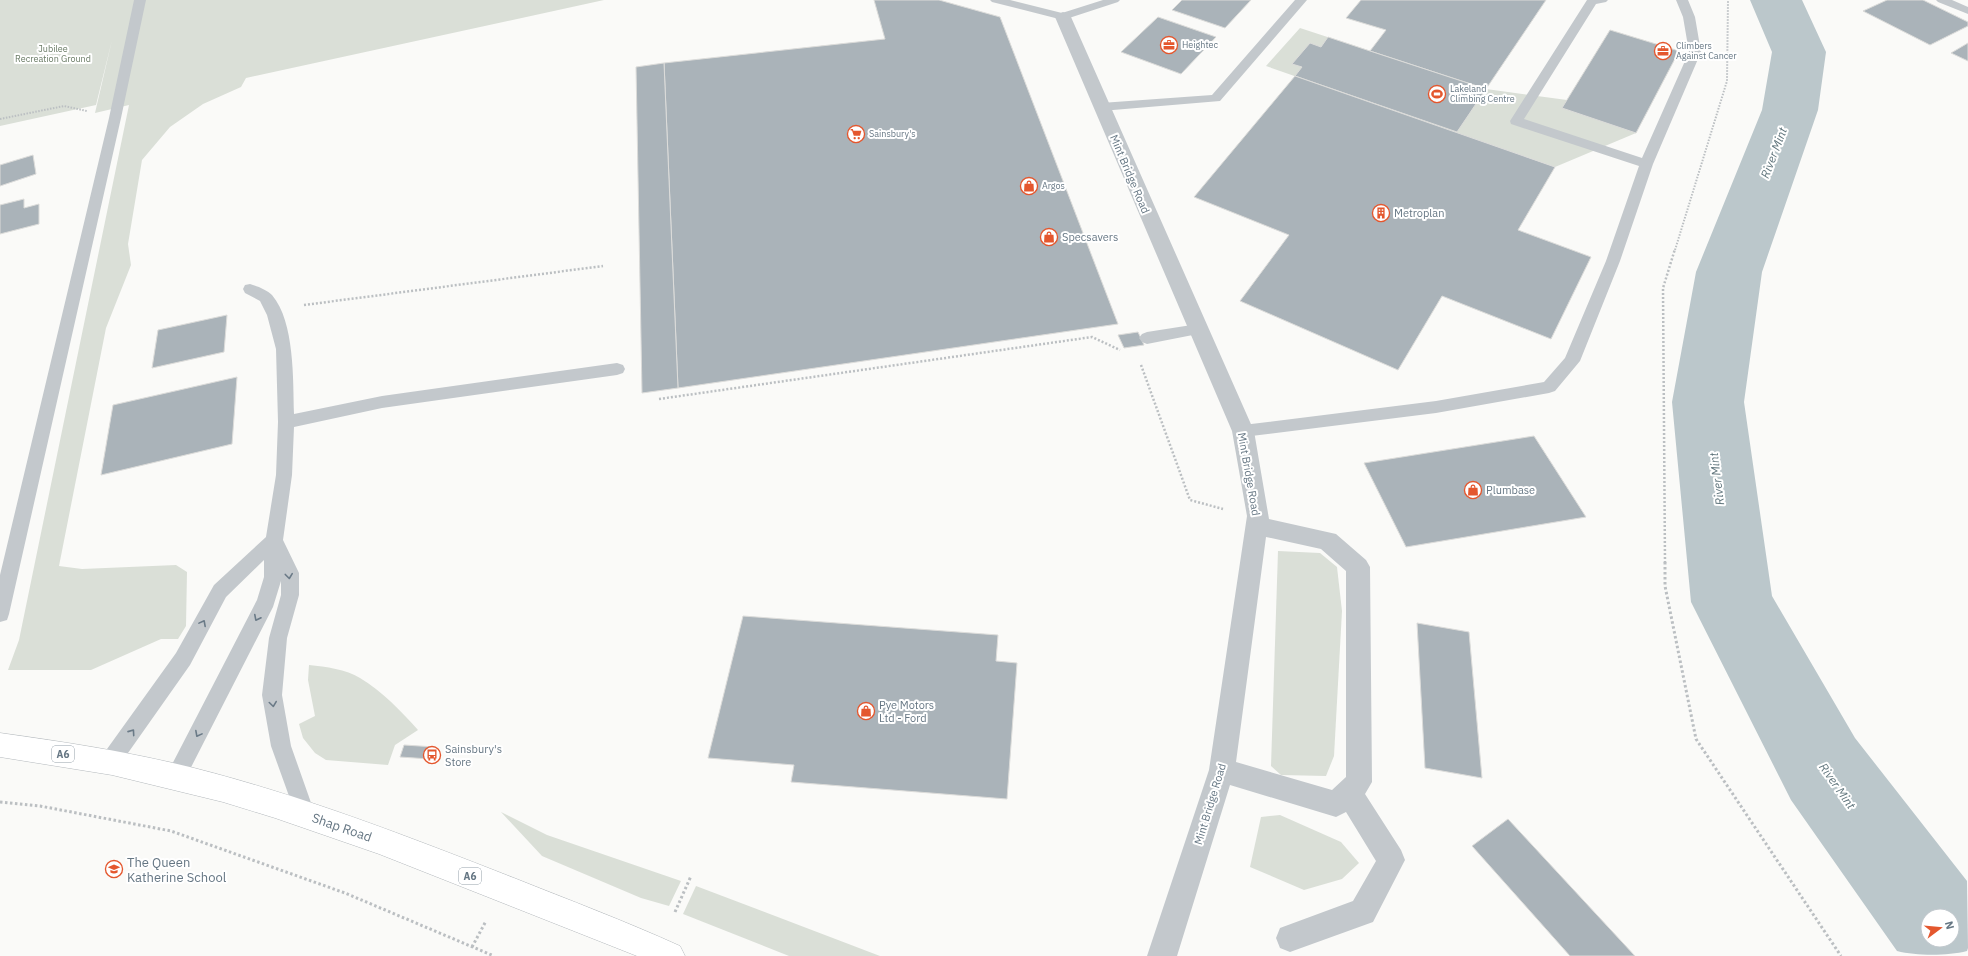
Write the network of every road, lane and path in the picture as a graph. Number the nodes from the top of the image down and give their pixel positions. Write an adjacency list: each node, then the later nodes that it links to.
1 (140, 0): 12 (lane)
2 (996, 0): 10 (lane)
3 (1114, 0): 10 (lane)
4 (1301, 0): 11 (lane)
5 (1602, 0): 14 (lane)
6 (1682, 0): 14 (lane)
7 (1728, 0): 42 (path)
8 (1942, 0): 9 (lane)
9 (1968, 11)
10 (1063, 17): 11 (street, Mint Bridge Road)
11 (1101, 107): 18 (street, Mint Bridge Road)
12 (115, 118): 13 (path); 28 (lane)
13 (0, 119)
14 (1646, 164): 25 (lane)
15 (603, 266): 17 (path)
16 (250, 289): 24 (lane)
17 (304, 305)
18 (1198, 329): 19 (lane); 25 (street, Mint Bridge Road)
19 (1147, 338)
20 (1126, 353): 23 (path)
21 (1139, 360): 26 (path)
22 (617, 369): 24 (lane)
23 (659, 399)
24 (286, 422): 27 (lane)
25 (1243, 431): 26 (street, Mint Bridge Road)
26 (1258, 521): 31 (street, Mint Bridge Road); 33 (street)
27 (274, 540): 30 (lane, one-way to 27); 32 (lane, one-way to 32); 35 (lane, one-way to 35)
28 (0, 614)
29 (0, 745): 30 (highway, Shap Road / A6)
30 (109, 763): 32 (highway, Shap Road / A6)
31 (1222, 770): 33 (street); 41 (street, Mint Bridge Road)
32 (176, 776): 35 (highway, Shap Road / A6)
33 (1349, 792): 38 (street)
34 (0, 802): 39 (path)
35 (305, 814): 40 (highway, Shap Road / A6)
36 (691, 876): 37 (path)
37 (675, 912)
38 (1290, 938)
39 (494, 956)
40 (670, 956)
41 (1162, 956)
42 (1841, 956)

